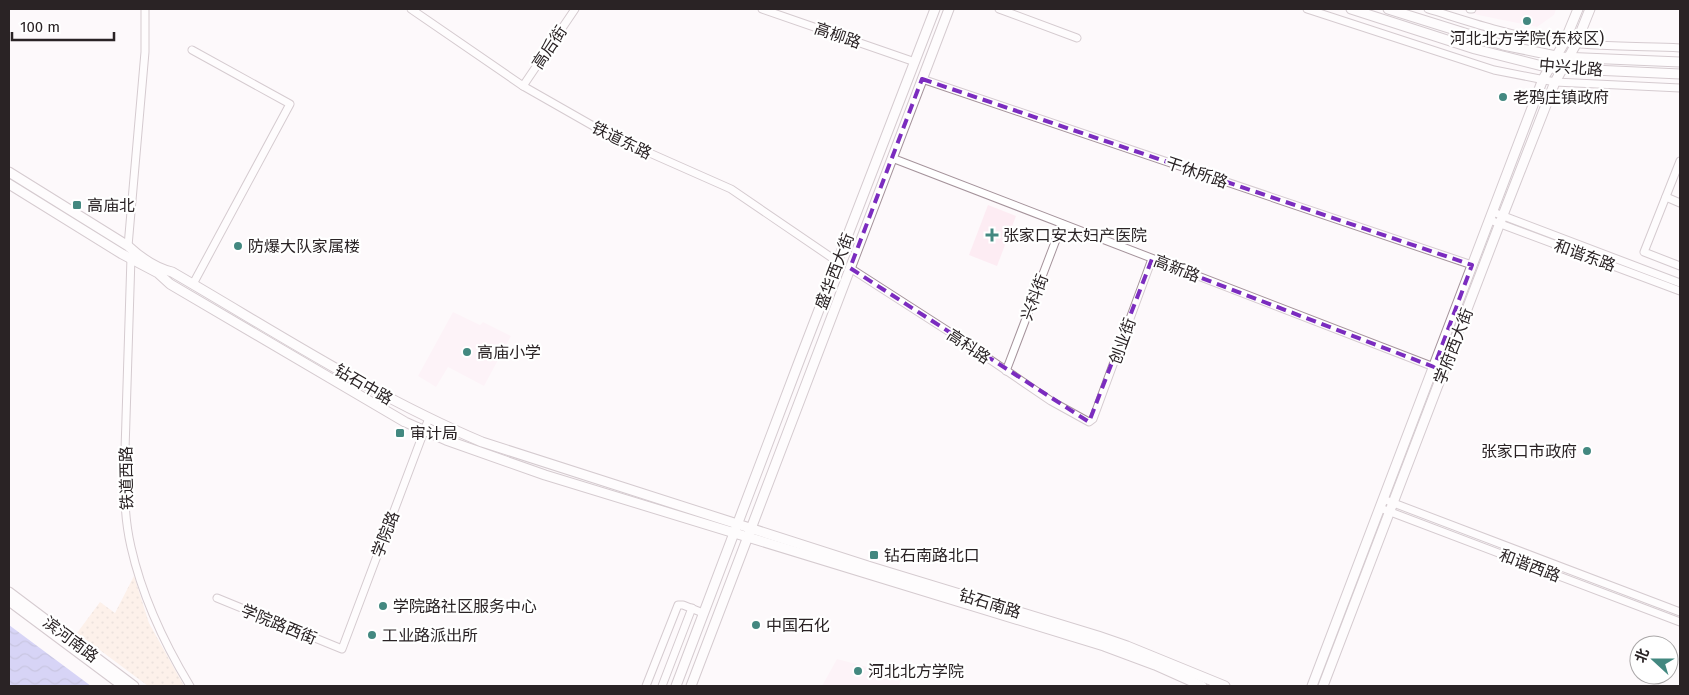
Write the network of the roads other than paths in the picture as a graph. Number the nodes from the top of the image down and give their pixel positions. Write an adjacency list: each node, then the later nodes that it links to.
1 (145, 9): 40 (street)
2 (411, 9): 29 (street, 铁道东路)
3 (575, 9): 29 (street, 高后街)
4 (762, 9): 21 (street, 高柳路)
5 (935, 9): 21 (main road, 盛华西大街)
6 (949, 9): 26 (main road, 盛华西大街)
7 (999, 9): 14 (street)
8 (1307, 9): 27 (street)
9 (1350, 9): 23 (main road, 中兴北路)
10 (1388, 9): 19 (main road, 中兴北路)
11 (1428, 9): 15 (street)
12 (1578, 9): 15 (main road, 学府西大街)
13 (1590, 9): 16 (main road, 学府西大街)
14 (1076, 38)
15 (1564, 43): 16 (street); 19 (main road, 学府西大街)
16 (1576, 44): 17 (street); 20 (main road, 学府西大街)
17 (1680, 48)
18 (192, 50): 48 (street)
19 (1558, 56): 20 (main road, 中兴北路); 23 (main road, 学府西大街)
20 (1570, 57): 22 (main road, 中兴北路); 24 (main road, 学府西大街)
21 (915, 62): 43 (main road, 盛华西大街)
22 (1680, 62)
23 (1550, 68): 24 (main road, 中兴北路); 27 (main road, 学府西大街)
24 (1563, 69): 25 (main road, 中兴北路); 28 (main road, 学府西大街)
25 (1680, 74)
26 (922, 78): 31 (main road, 盛华西大街); 44 (street, 干休所路)
27 (1543, 79): 28 (street); 37 (main road, 学府西大街)
28 (1555, 82): 30 (street); 38 (main road, 学府西大街)
29 (523, 86): 43 (street, 铁道东路)
30 (1680, 88)
31 (892, 158): 39 (street, 高新路); 46 (main road, 盛华西大街)
32 (1680, 161): 35 (street)
33 (9, 172): 40 (main road, 钻石中路)
34 (9, 184): 41 (main road, 钻石中路)
35 (1666, 197): 36 (street); 45 (street)
36 (1680, 203)
37 (1491, 216): 38 (street, 和谐东路); 44 (main road, 学府西大街)
38 (1501, 219): 47 (street, 和谐东路); 49 (street, 和谐东路); 58 (main road, 学府西大街)
39 (1062, 224): 42 (street, 高新路); 51 (street, 兴科街)
40 (128, 246): 48 (main road, 钻石中路)
41 (131, 258): 56 (main road, 钻石中路); 74 (street, 铁道西路)
42 (1152, 259): 50 (street, 高新路); 55 (street, 创业街)
43 (838, 262): 52 (main road, 盛华西大街)
44 (1472, 265): 50 (main road, 学府西大街)
45 (1680, 266)
46 (850, 268): 51 (street, 高科路); 53 (main road, 盛华西大街)
47 (1680, 283)
48 (193, 284): 54 (main road, 钻石中路)
49 (1680, 291)
50 (1434, 367): 57 (main road, 学府西大街)
51 (1006, 371): 55 (street, 高科路)
52 (786, 395): 53 (main road); 60 (main road, 盛华西大街)
53 (800, 400): 61 (main road, 盛华西大街)
54 (429, 418): 56 (street, 学院路); 60 (main road, 钻石中路)
55 (1089, 422)
56 (424, 431): 62 (main road, 钻石中路); 71 (street, 学院路)
57 (1382, 503): 58 (street, 和谐西路); 59 (street, 和谐西路); 81 (main road, 学府西大街)
58 (1393, 503): 59 (main road, 学府西大街); 69 (street, 和谐西路)
59 (1390, 512): 70 (street, 和谐西路); 82 (main road, 学府西大街)
60 (738, 524): 61 (main road, 钻石中路); 62 (main road, 盛华西大街)
61 (752, 528): 63 (main road, 盛华西大街); 80 (main road, 钻石南路)
62 (734, 534): 63 (main road, 钻石中路); 68 (main road, 盛华西大街)
63 (748, 538): 78 (main road, 盛华西大街); 79 (main road, 钻石南路)
64 (9, 592): 73 (main road, 滨河南路)
65 (216, 598): 71 (street, 学院路西街)
66 (9, 601): 72 (main road, 滨河南路)
67 (692, 608): 68 (street); 75 (street); 76 (street)
68 (703, 612): 77 (main road, 盛华西大街)
69 (1680, 612)
70 (1680, 622)
71 (342, 649)
72 (123, 686)
73 (134, 686)
74 (190, 686)
75 (646, 686)
76 (662, 686)
77 (676, 686)
78 (691, 686)
79 (1202, 686)
80 (1225, 686)
81 (1312, 686)
82 (1323, 686)

